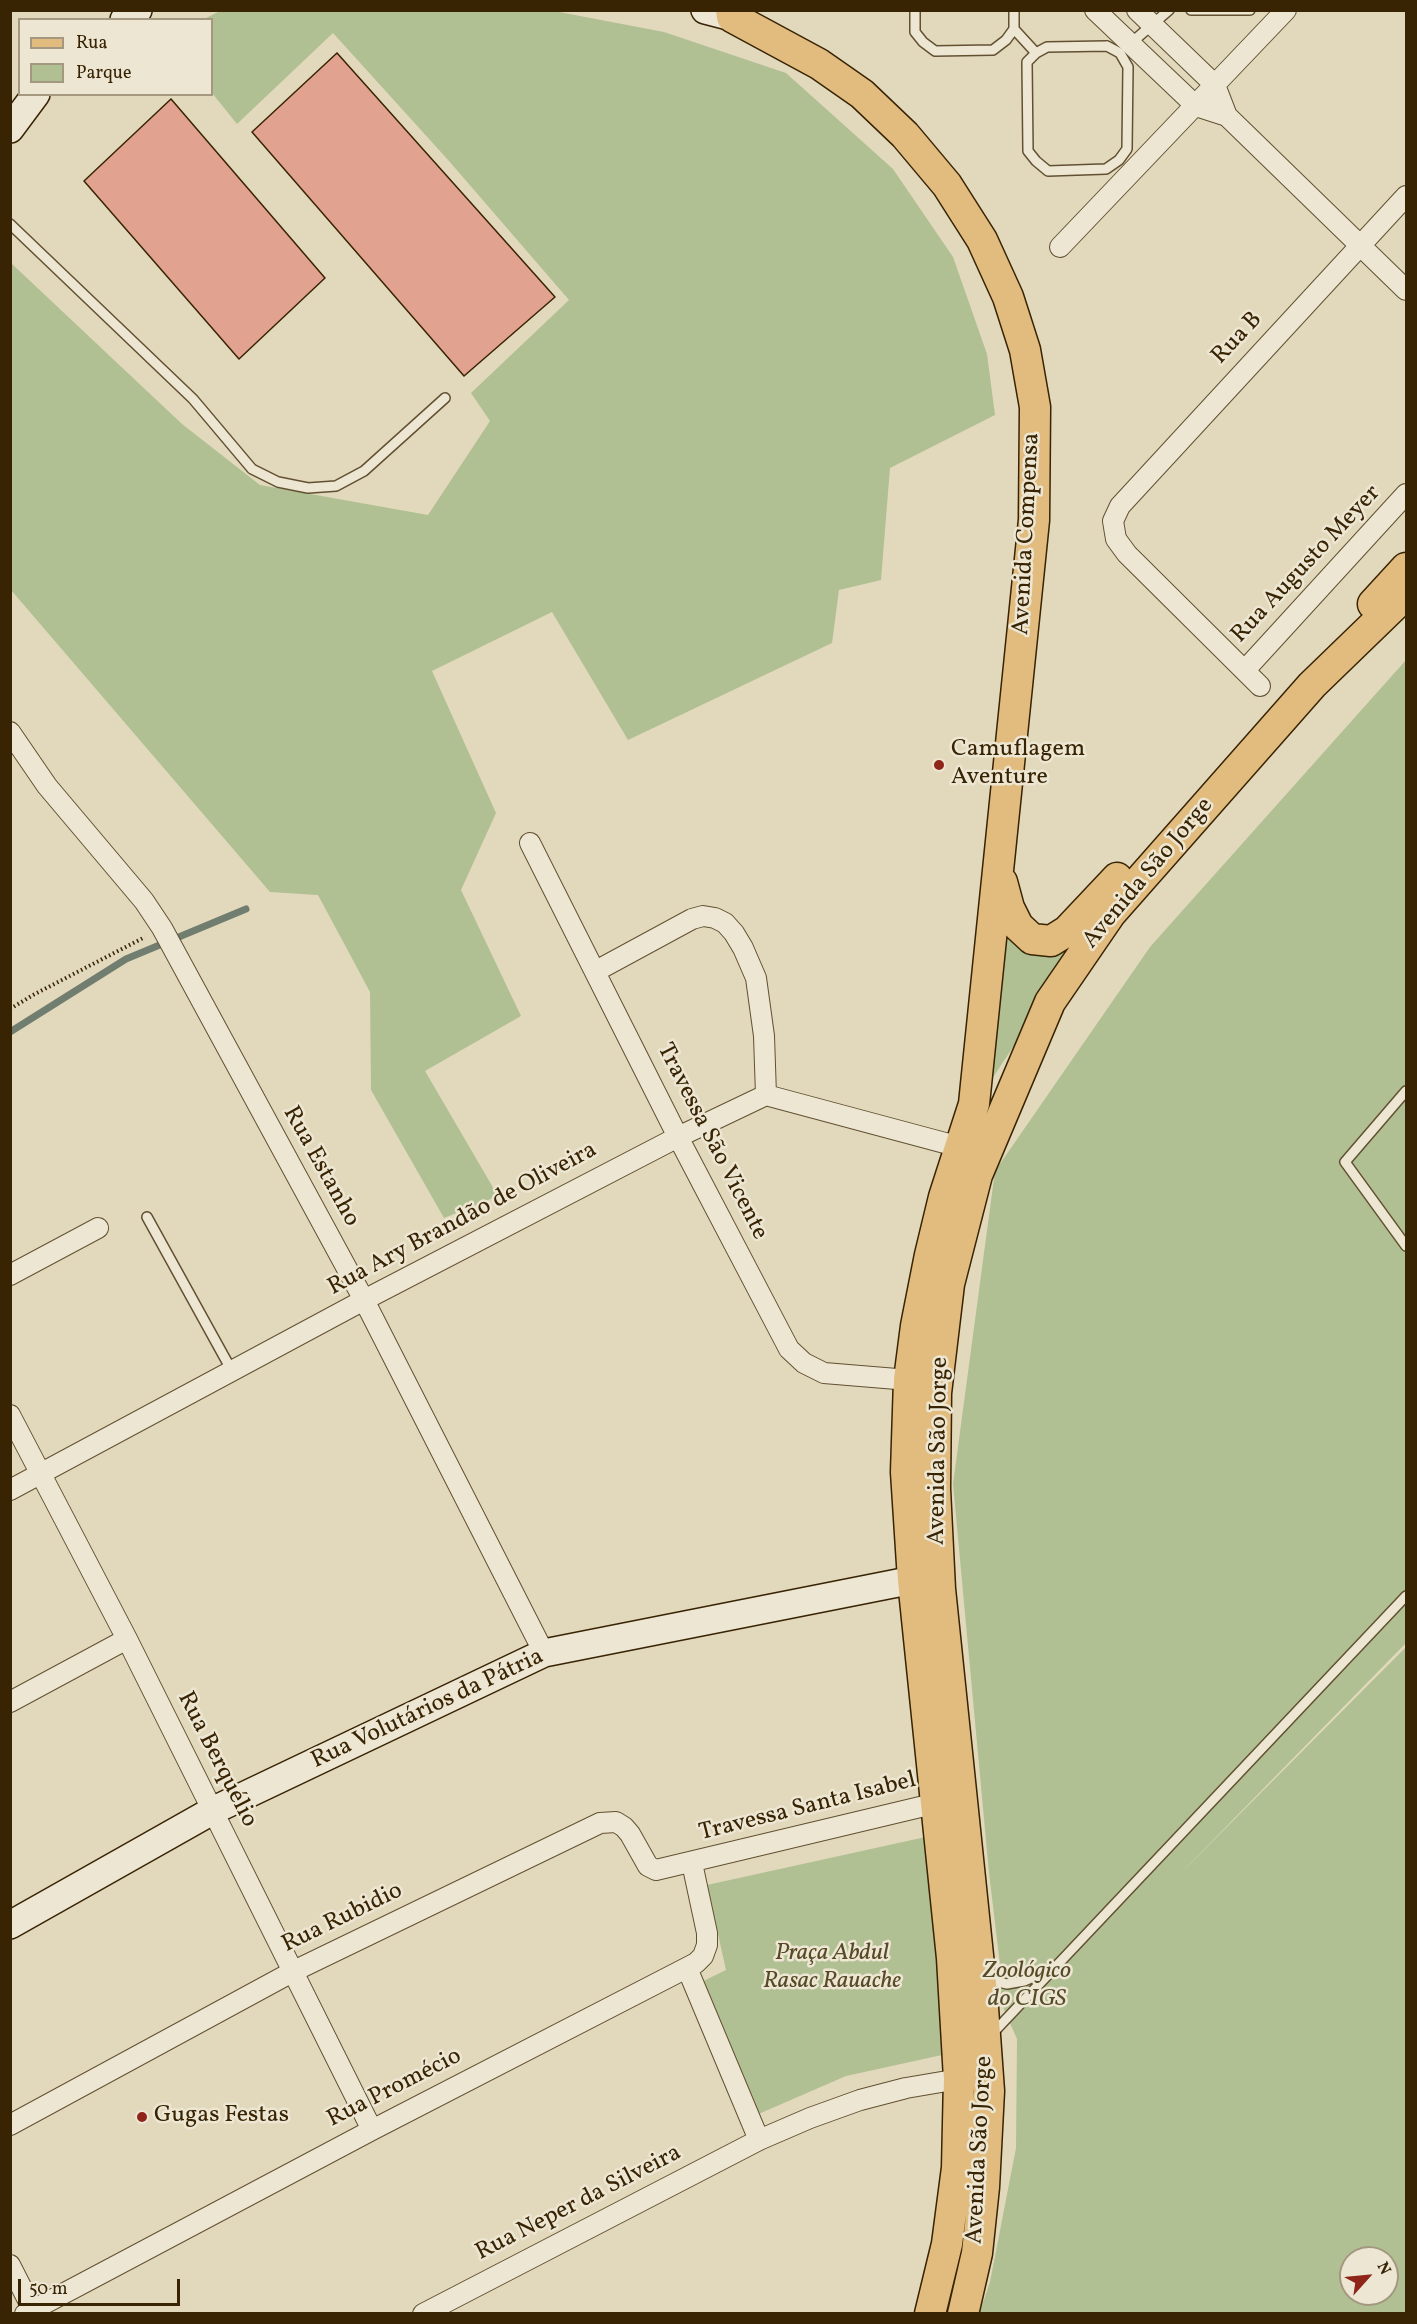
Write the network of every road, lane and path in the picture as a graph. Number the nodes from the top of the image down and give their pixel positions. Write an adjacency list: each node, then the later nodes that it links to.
1 (915, 10): 11 (lane)
2 (1014, 10): 11 (lane)
3 (1095, 10): 12 (street)
4 (1137, 10): 10 (street)
5 (1169, 10): 10 (lane)
6 (1191, 10): 7 (lane)
7 (1250, 10)
8 (722, 13): 33 (main road, Avenida Compensa)
9 (1280, 13): 14 (street)
10 (1152, 25): 12 (lane); 14 (street)
11 (1014, 29): 13 (lane)
12 (1125, 49): 13 (lane); 16 (street); 19 (lane)
13 (1036, 53): 19 (lane)
14 (1215, 85): 16 (street); 17 (street)
15 (35, 96): 18 (street)
16 (1196, 106): 17 (street); 19 (street)
17 (1227, 116): 22 (street)
18 (10, 129)
19 (1125, 166): 23 (street)
20 (1407, 196): 22 (street, Rua B)
21 (10, 224): 25 (lane)
22 (1360, 245): 24 (street); 29 (street, Rua B)
23 (1060, 247)
24 (1407, 290)
25 (445, 398)
26 (1407, 494): 29 (street, Rua Augusto Meyer)
27 (1407, 568): 33 (main road)
28 (1407, 594): 64 (main road, Avenida São Jorge)
29 (1245, 670): 30 (street)
30 (1260, 686)
31 (10, 732): 34 (street, Rua Estanho)
32 (530, 843): 35 (street, Travessa São Vicente)
33 (999, 867): 39 (main road, Avenida Compensa)
34 (162, 928): 36 (path); 46 (street, Rua Estanho)
35 (596, 971): 38 (street); 40 (street, Travessa São Vicente)
36 (10, 1009)
37 (1407, 1091): 44 (lane)
38 (766, 1095): 40 (street, Rua Ary Brandão de Oliveira); 41 (street)
39 (974, 1104): 41 (main road, Avenida São Jorge)
40 (678, 1137): 46 (street, Rua Ary Brandão de Oliveira); 48 (street, Travessa São Vicente)
41 (960, 1147): 48 (main road, Avenida São Jorge)
42 (147, 1216): 47 (lane)
43 (98, 1228): 45 (street)
44 (1407, 1246)
45 (10, 1275)
46 (364, 1300): 47 (street, Rua Ary Brandão de Oliveira); 55 (street, Rua Estanho)
47 (232, 1371): 50 (street, Rua Ary Brandão de Oliveira)
48 (909, 1380): 52 (main road, Avenida São Jorge)
49 (10, 1415): 50 (street, Rua Berquélio)
50 (40, 1474): 51 (street, Rua Ary Brandão de Oliveira); 54 (street, Rua Berquélio)
51 (10, 1490)
52 (913, 1580): 55 (street, Rua Volutários da Pátria); 57 (main road, Avenida São Jorge)
53 (1407, 1596): 61 (lane)
54 (127, 1639): 56 (street); 58 (street, Rua Berquélio)
55 (544, 1653): 58 (street, Rua Volutários da Pátria)
56 (10, 1702)
57 (937, 1803): 59 (street, Travessa Santa Isabel); 66 (main road, Avenida São Jorge)
58 (212, 1812): 60 (street, Rua Volutários da Pátria); 63 (street, Rua Berquélio)
59 (692, 1863): 62 (street, Rua Promécio); 63 (street, Rua Rubidio)
60 (10, 1925)
61 (1054, 1967): 64 (lane); 65 (lane)
62 (687, 1968): 68 (street, Rua Promécio); 69 (street)
63 (294, 1971): 67 (street, Rua Rubidio); 68 (street, Rua Berquélio)
64 (980, 1976): 65 (main road, Avenida São Jorge)
65 (986, 2041): 74 (main road, Avenida São Jorge)
66 (959, 2079): 69 (street, Rua Neper da Silveira); 73 (main road, Avenida São Jorge)
67 (10, 2125)
68 (372, 2130): 71 (street, Rua Promécio)
69 (759, 2140): 72 (street, Rua Neper da Silveira)
70 (10, 2265): 71 (street)
71 (31, 2312)
72 (423, 2313)
73 (930, 2313)
74 (963, 2313)

